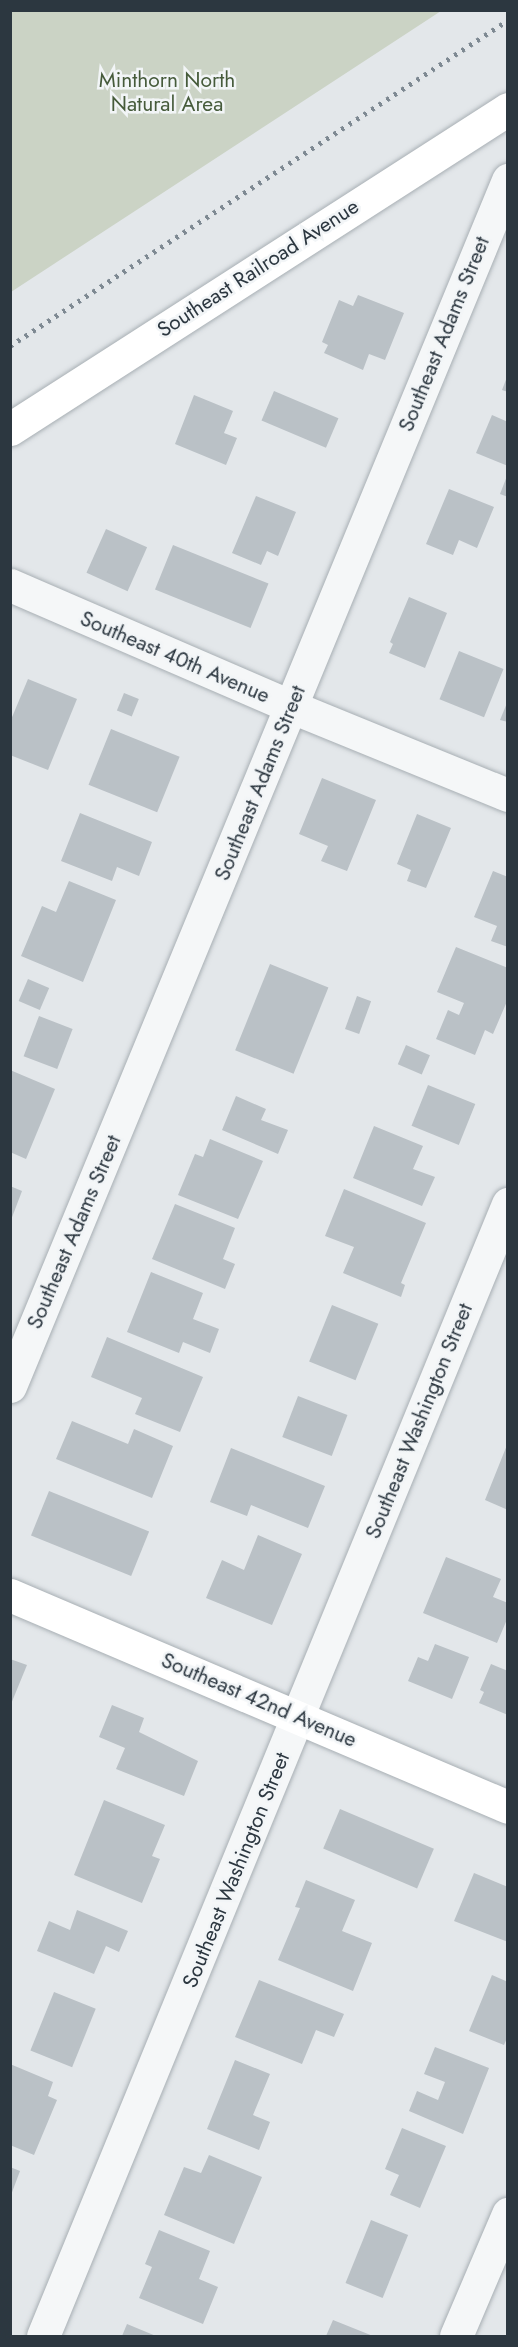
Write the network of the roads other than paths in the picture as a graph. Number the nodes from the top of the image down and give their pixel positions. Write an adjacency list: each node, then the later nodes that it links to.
1 (507, 109): 3 (street, Southeast Railroad Avenue)
2 (507, 180): 5 (street, Southeast Adams Street)
3 (10, 429)
4 (10, 585): 5 (street, Southeast 40th Avenue)
5 (292, 707): 6 (street, Southeast 40th Avenue); 8 (street, Southeast Adams Street)
6 (507, 795)
7 (507, 1203): 10 (street, Southeast Washington Street)
8 (10, 1386)
9 (10, 1595): 10 (street, Southeast 42nd Avenue)
10 (299, 1717): 11 (street, Southeast 42nd Avenue); 13 (street, Southeast Washington Street)
11 (507, 1807)
12 (507, 2214): 14 (street)
13 (43, 2337)
14 (456, 2337)

